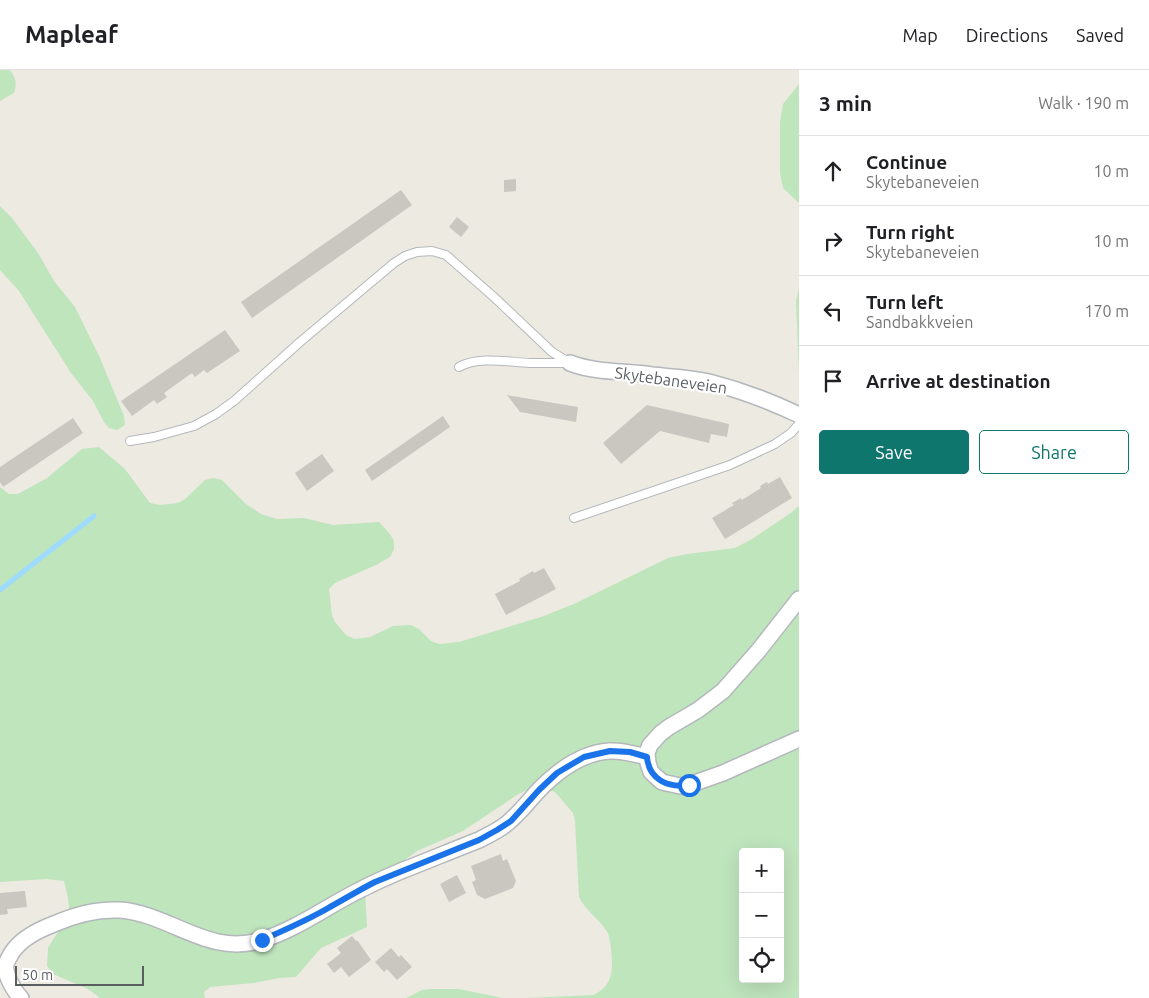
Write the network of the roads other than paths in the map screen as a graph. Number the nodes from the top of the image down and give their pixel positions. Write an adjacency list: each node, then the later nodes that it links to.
1 (570, 363): 2 (lane); 3 (street, Skytebaneveien); 5 (lane)
2 (459, 367)
3 (799, 415)
4 (799, 424): 6 (lane)
5 (130, 441)
6 (574, 518)
7 (799, 599): 9 (street)
8 (799, 739): 9 (street)
9 (647, 757): 10 (street)
10 (21, 998)

